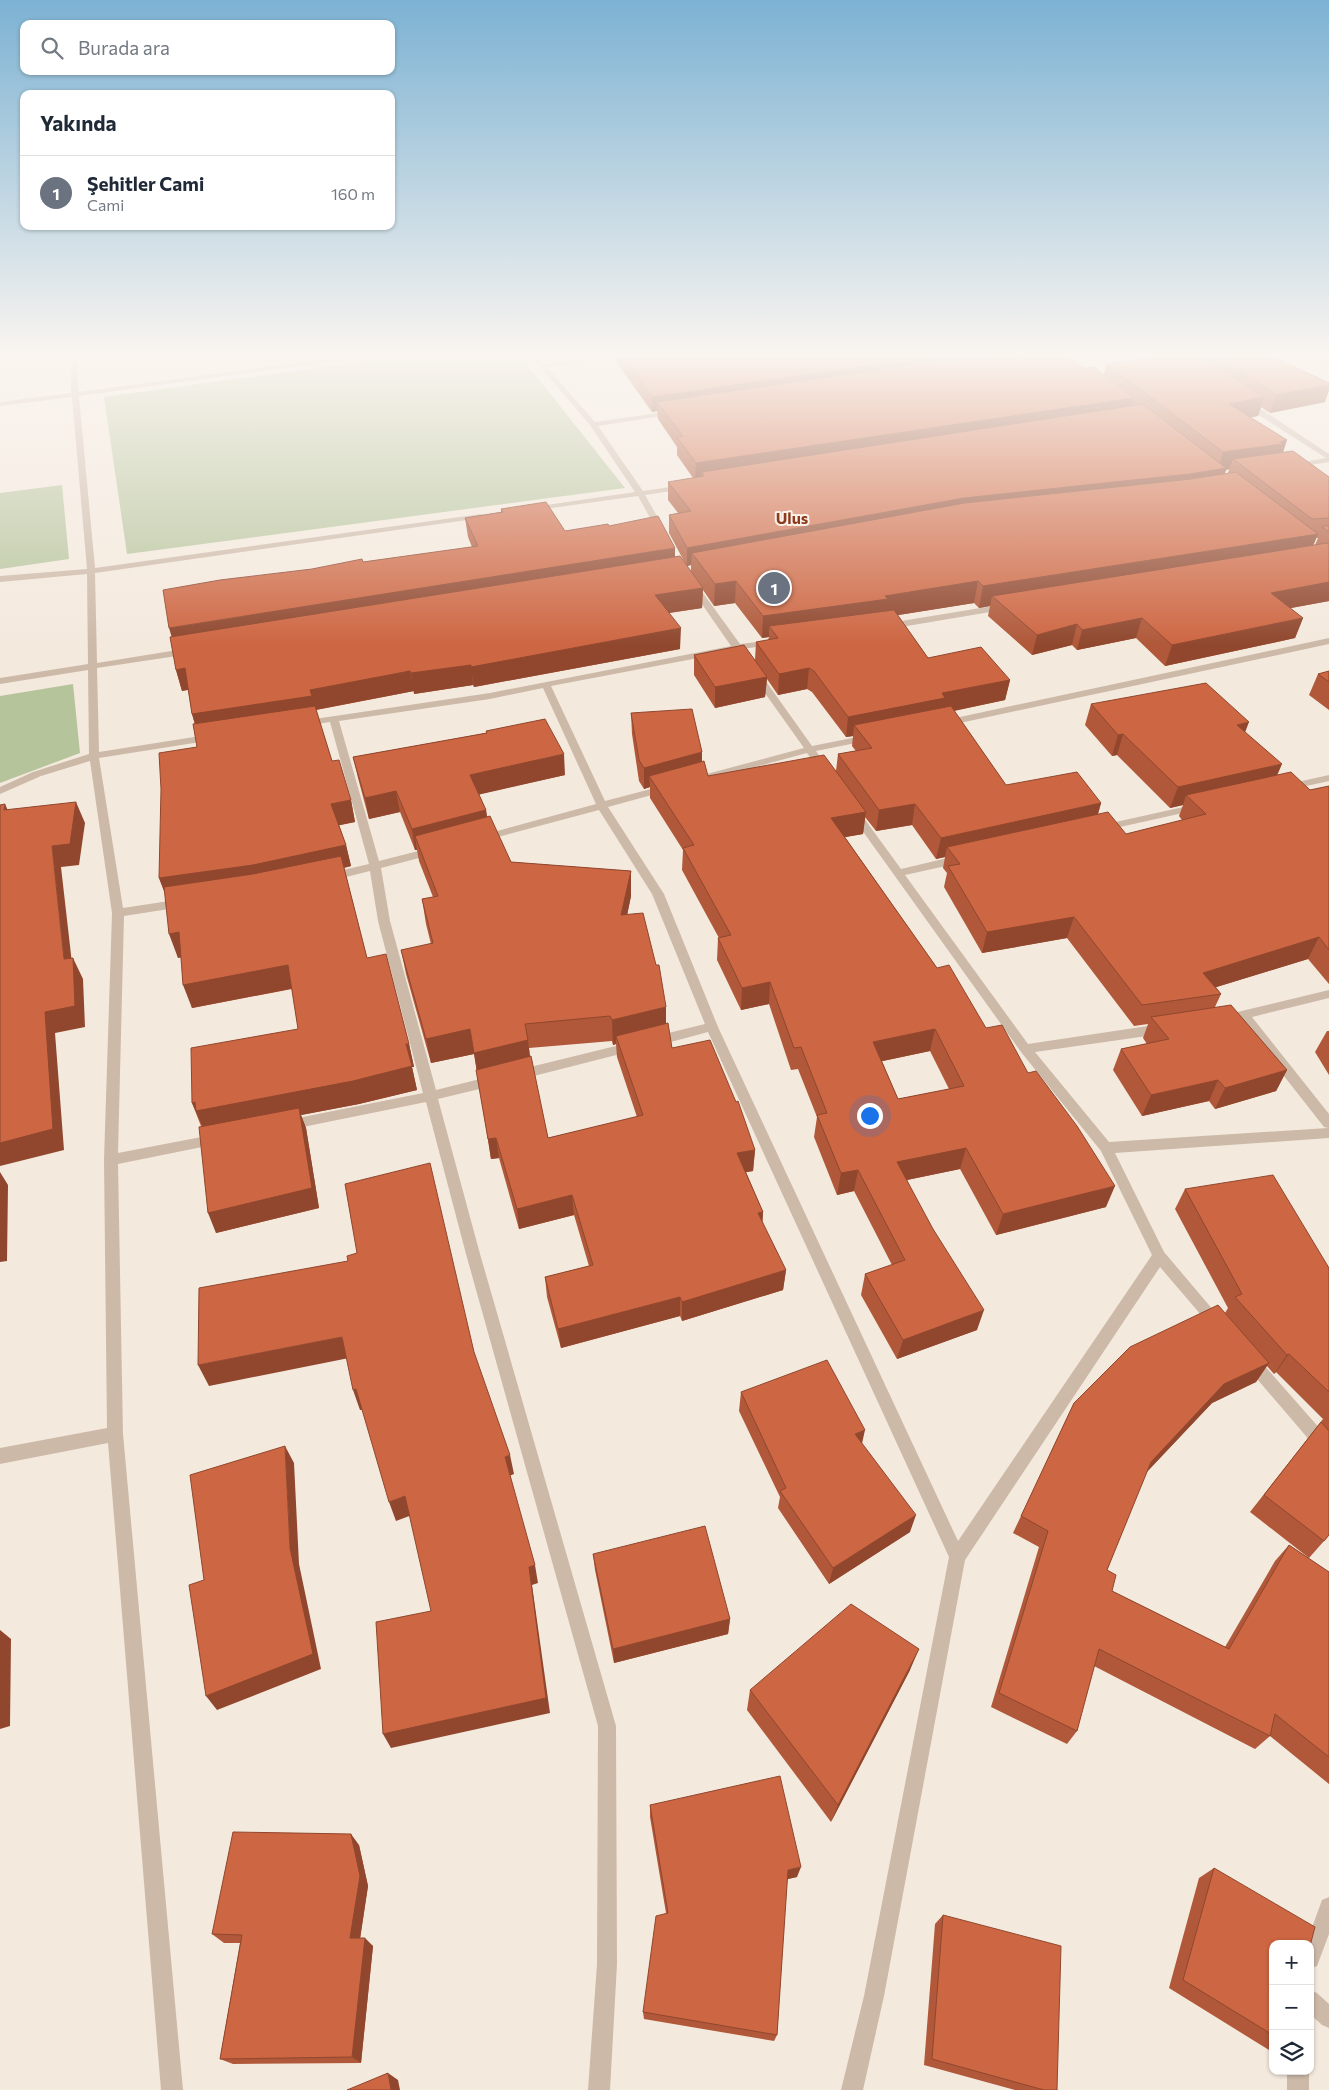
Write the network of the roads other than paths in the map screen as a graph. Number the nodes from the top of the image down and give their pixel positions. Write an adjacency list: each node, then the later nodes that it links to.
1 (80, 451): 11 (street)
2 (611, 451): 7 (street)
3 (1316, 451): 4 (street)
4 (1329, 459): 5 (street)
5 (1290, 466)
6 (689, 486): 7 (street)
7 (640, 494): 8 (street); 10 (street)
8 (523, 510)
9 (493, 514): 11 (street)
10 (669, 545)
11 (91, 571): 13 (street); 20 (street)
12 (683, 571): 18 (street)
13 (0, 579)
14 (1014, 606): 15 (street)
15 (883, 626)
16 (786, 640): 18 (street)
17 (1329, 641): 25 (street)
18 (737, 646): 22 (street); 28 (street)
19 (201, 649): 20 (street)
20 (94, 666): 21 (street); 29 (street)
21 (0, 681)
22 (546, 685): 23 (street); 38 (street)
23 (334, 719): 24 (street); 43 (street)
24 (294, 724)
25 (934, 725)
26 (227, 735): 29 (street)
27 (876, 736): 28 (street)
28 (810, 749): 31 (street); 32 (street)
29 (94, 756): 35 (street); 47 (street)
30 (1329, 778): 34 (street)
31 (698, 780)
32 (832, 780)
33 (679, 785): 38 (street)
34 (1281, 788)
35 (0, 792)
36 (848, 803): 44 (street)
37 (1204, 805): 39 (street)
38 (602, 806): 40 (street); 52 (street)
39 (1089, 831)
40 (469, 841)
41 (441, 849): 43 (street)
42 (974, 856): 44 (street)
43 (375, 867): 45 (street); 54 (street)
44 (897, 873): 53 (street)
45 (317, 879)
46 (194, 902): 47 (street)
47 (118, 913): 60 (street)
48 (1329, 994): 49 (street)
49 (1244, 1016): 50 (street); 55 (street)
50 (1215, 1021)
51 (1177, 1026): 53 (street)
52 (712, 1027): 54 (street); 67 (street)
53 (1025, 1049): 59 (street)
54 (431, 1096): 56 (street); 74 (street)
55 (1329, 1123)
56 (276, 1127)
57 (1329, 1133): 59 (street)
58 (227, 1137): 60 (street)
59 (1106, 1148): 61 (street)
60 (111, 1160): 64 (street)
61 (1159, 1256): 62 (street); 67 (street)
62 (1224, 1331)
63 (1244, 1354): 65 (street)
64 (115, 1434): 66 (street); 73 (street)
65 (1329, 1451)
66 (0, 1456)
67 (957, 1557): 75 (street)
68 (1329, 1907): 69 (street)
69 (1314, 1948)
70 (1314, 2004): 71 (street)
71 (1329, 2018)
72 (1298, 2075): 76 (street)
73 (172, 2090)
74 (598, 2090)
75 (852, 2090)
76 (1298, 2090)

